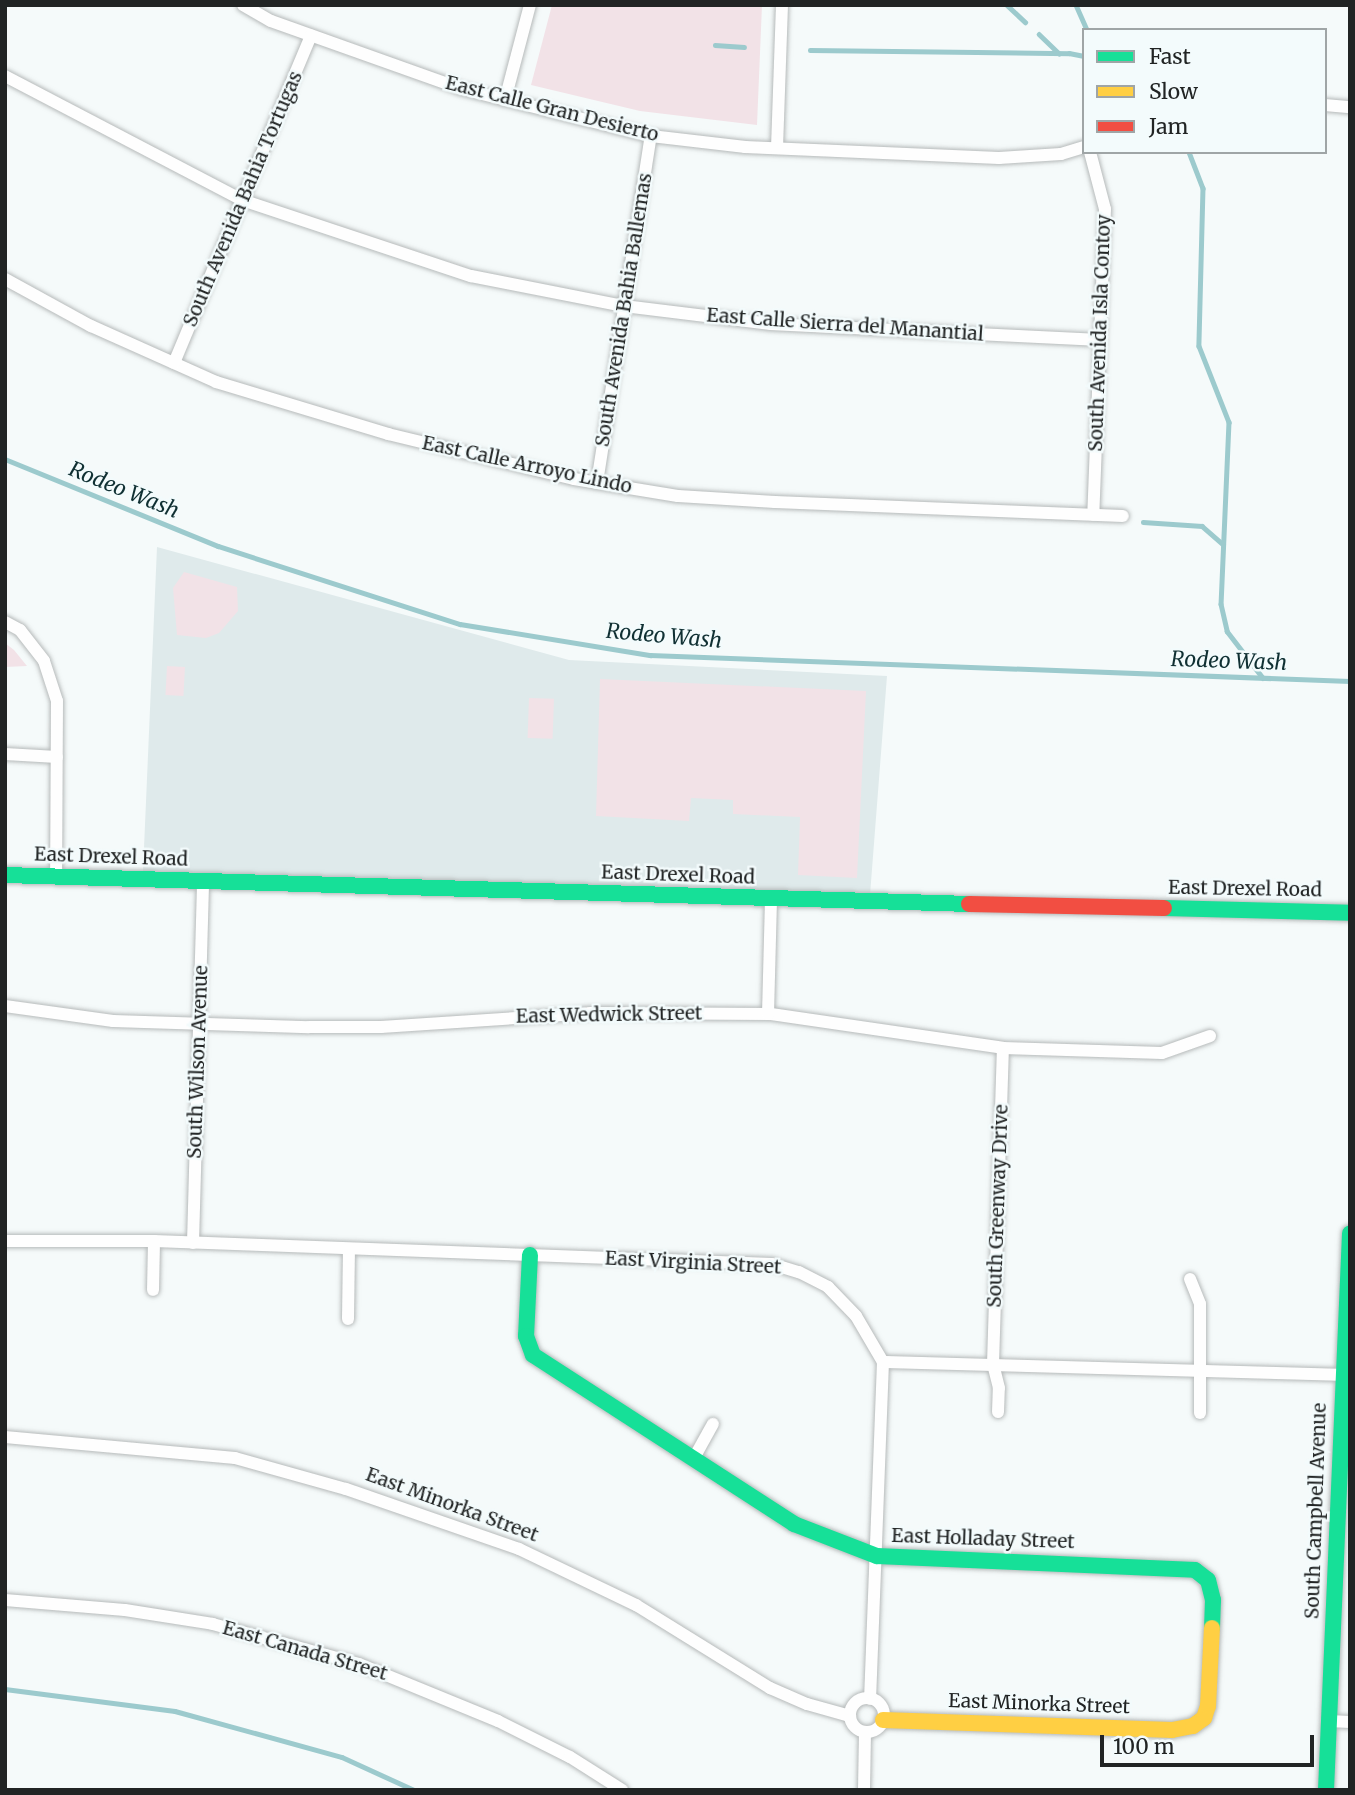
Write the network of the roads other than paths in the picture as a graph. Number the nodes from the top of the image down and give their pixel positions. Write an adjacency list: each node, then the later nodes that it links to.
1 (243, 5): 4 (street, East Calle Gran Desierto)
2 (530, 5): 6 (street)
3 (782, 5): 10 (street)
4 (312, 35): 6 (street, East Calle Gran Desierto); 13 (street, South Avenida Bahia Tortugas)
5 (5, 76): 13 (street, East Calle Sierra del Manantial)
6 (505, 100): 9 (street, East Calle Gran Desierto)
7 (1327, 106): 8 (street)
8 (1350, 107)
9 (651, 136): 10 (street, East Calle Gran Desierto); 15 (street, South Avenida Bahia Ballemas)
10 (777, 148): 11 (street, East Calle Gran Desierto)
11 (1082, 148)
12 (1091, 154): 16 (street, South Avenida Isla Contoy)
13 (242, 200): 15 (street, East Calle Sierra del Manantial); 17 (street, South Avenida Bahia Tortugas)
14 (5, 279): 17 (street, East Calle Arroyo Lindo)
15 (624, 306): 16 (street, East Calle Sierra del Manantial); 18 (street, South Avenida Bahia Ballemas)
16 (1100, 340): 19 (street, South Avenida Isla Contoy)
17 (174, 363): 18 (street, East Calle Arroyo Lindo)
18 (597, 483): 19 (street, East Calle Arroyo Lindo)
19 (1094, 515): 20 (street, East Calle Arroyo Lindo)
20 (1123, 516)
21 (5, 622): 23 (street)
22 (5, 754): 23 (street)
23 (57, 757): 25 (street)
24 (5, 875): 25 (street, East Drexel Road)
25 (56, 876): 26 (street, East Drexel Road)
26 (203, 881): 27 (street, East Drexel Road); 31 (street, South Wilson Avenue)
27 (771, 899): 28 (street, East Drexel Road); 30 (street)
28 (1350, 913)
29 (5, 1006): 31 (street, East Wedwick Street)
30 (768, 1014): 31 (street, East Wedwick Street); 33 (street, East Wedwick Street)
31 (199, 1023): 37 (street, South Wilson Avenue)
32 (1210, 1036): 33 (street, East Wedwick Street)
33 (1003, 1048): 44 (street, South Greenway Drive)
34 (1350, 1234): 46 (street, South Campbell Avenue)
35 (5, 1241): 36 (street, East Virginia Street)
36 (154, 1241): 37 (street, East Virginia Street); 41 (street)
37 (193, 1243): 38 (street, East Virginia Street)
38 (349, 1249): 39 (street, East Virginia Street); 42 (street)
39 (530, 1255): 43 (street, East Virginia Street); 51 (street, East Holladay Street)
40 (1190, 1279): 45 (street)
41 (153, 1290)
42 (348, 1319)
43 (883, 1362): 44 (street); 53 (street)
44 (993, 1364): 45 (street); 47 (street)
45 (1200, 1370): 46 (street); 48 (street)
46 (1346, 1374): 52 (street, South Campbell Avenue)
47 (998, 1412)
48 (1200, 1413)
49 (713, 1423): 51 (street)
50 (5, 1437): 56 (street, East Minorka Street)
51 (694, 1458): 53 (street, East Holladay Street)
52 (1342, 1549): 58 (street, South Campbell Avenue)
53 (877, 1556): 55 (street); 60 (street, East Holladay Street)
54 (5, 1600): 62 (street, East Canada Street)
55 (870, 1699): 56 (street); 57 (street)
56 (850, 1716): 61 (street)
57 (883, 1720): 60 (street, East Minorka Street); 61 (street)
58 (1329, 1721): 59 (street); 64 (street, South Campbell Avenue)
59 (1350, 1722)
60 (1193, 1726)
61 (865, 1732): 63 (street)
62 (622, 1790)
63 (864, 1790)
64 (1326, 1790)

